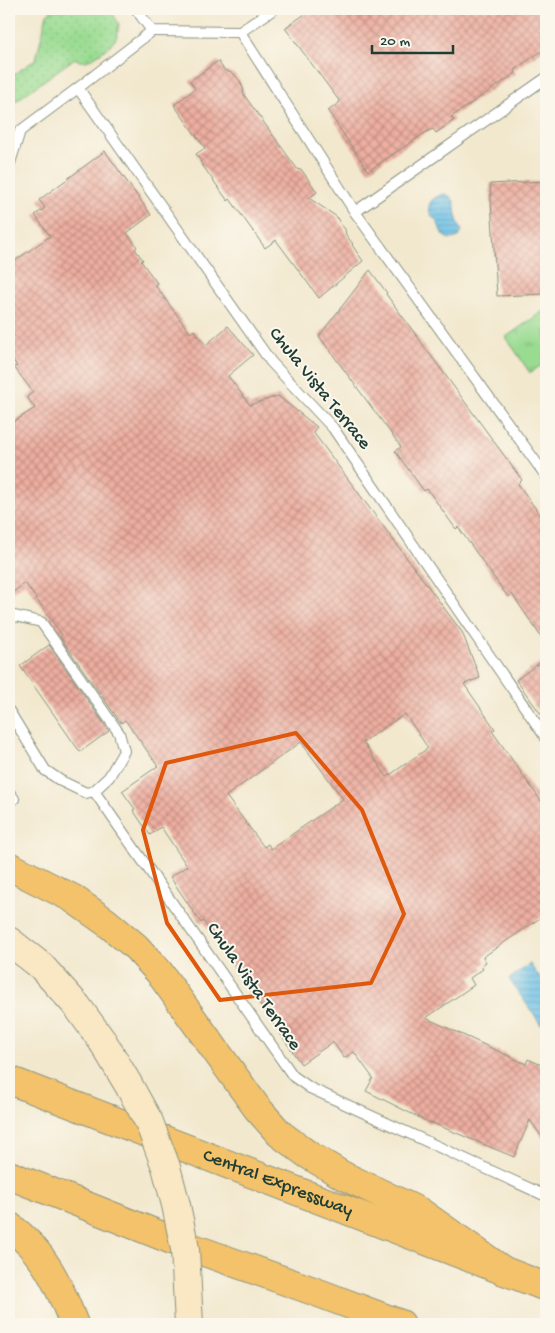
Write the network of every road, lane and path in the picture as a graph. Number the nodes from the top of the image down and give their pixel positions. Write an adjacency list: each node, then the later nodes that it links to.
1 (136, 9): 3 (lane)
2 (274, 9): 4 (lane)
3 (152, 31): 4 (lane); 6 (lane)
4 (240, 32): 8 (lane)
5 (546, 78): 8 (lane)
6 (78, 88): 7 (lane); 12 (lane, Chula Vista Terrace)
7 (9, 166)
8 (355, 212): 9 (lane)
9 (546, 476)
10 (9, 620): 13 (lane)
11 (9, 711): 13 (lane)
12 (546, 738)
13 (94, 791): 18 (lane, Chula Vista Terrace)
14 (9, 866): 20 (highway)
15 (9, 940): 23 (main road, bridge)
16 (9, 1080): 20 (highway, Central Expressway)
17 (9, 1175): 24 (highway)
18 (546, 1196)
19 (9, 1226): 22 (highway)
20 (504, 1271): 21 (highway, Central Expressway)
21 (546, 1287)
22 (74, 1324)
23 (189, 1324)
24 (400, 1324)

